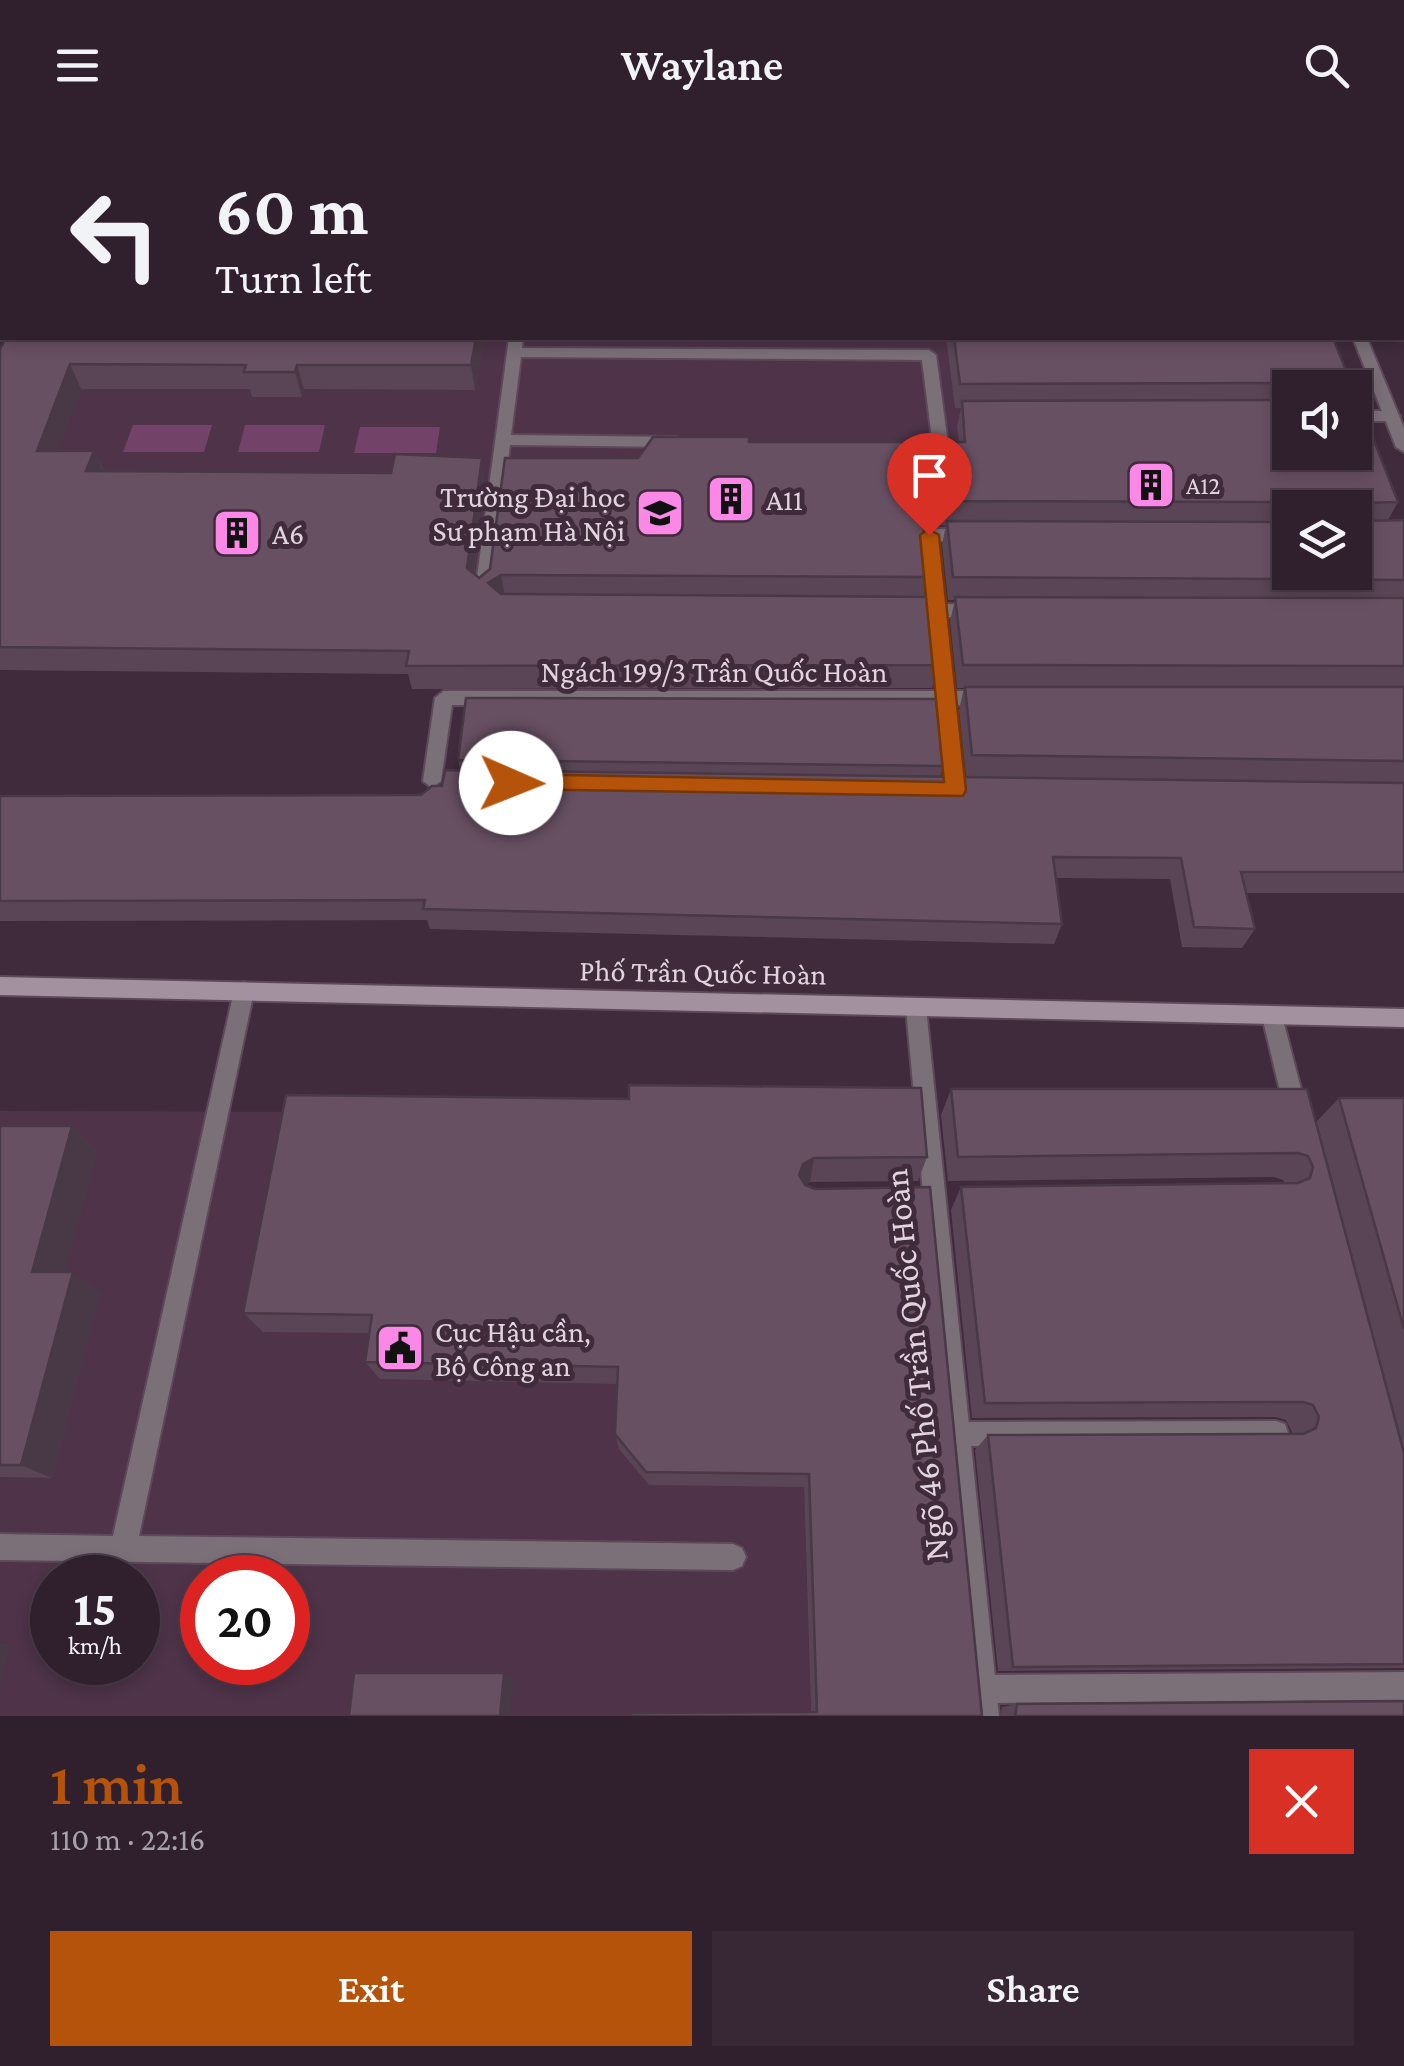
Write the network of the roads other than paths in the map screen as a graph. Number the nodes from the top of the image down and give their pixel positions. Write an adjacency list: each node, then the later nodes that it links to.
1 (1361, 340): 5 (street)
2 (515, 345): 3 (street); 6 (street)
3 (937, 417): 4 (street); 8 (street)
4 (956, 417)
5 (1396, 417): 9 (street)
6 (502, 440): 7 (street); 11 (street)
7 (701, 442)
8 (900, 444)
9 (1404, 446)
10 (986, 535): 13 (street)
11 (482, 592)
12 (879, 610): 13 (street)
13 (938, 610): 14 (street); 15 (street)
14 (996, 611)
15 (947, 698): 16 (street, Ngách 199/3 Trần Quốc Hoàn); 17 (street); 18 (street, Ngách 199/3 Trần Quốc Hoàn)
16 (1007, 698)
17 (956, 790)
18 (427, 805)
19 (0, 986): 20 (street, Phố Trần Quốc Hoàn)
20 (244, 991): 21 (street, Phố Trần Quốc Hoàn); 28 (street)
21 (916, 1008): 22 (street, Phố Trần Quốc Hoàn); 26 (street, Ngõ 46 Phố Trần Quốc Hoàn)
22 (1272, 1016): 23 (street, Phố Trần Quốc Hoàn); 24 (street)
23 (1404, 1018)
24 (1304, 1142)
25 (1276, 1433): 26 (street)
26 (957, 1434): 31 (street, Ngõ 46 Phố Trần Quốc Hoàn)
27 (0, 1547): 28 (street)
28 (123, 1549): 29 (street)
29 (733, 1557)
30 (1404, 1686): 31 (street)
31 (984, 1702)

